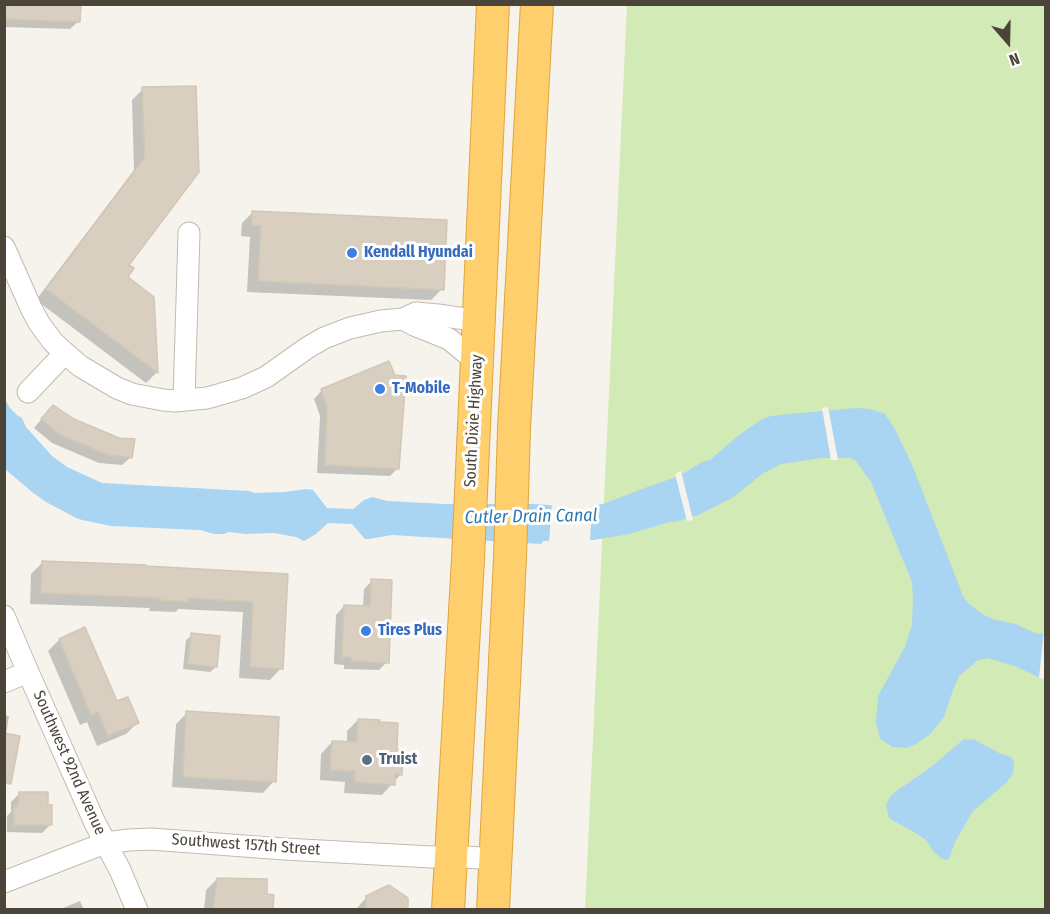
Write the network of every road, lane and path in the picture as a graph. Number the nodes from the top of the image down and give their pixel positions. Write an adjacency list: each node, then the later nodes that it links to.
1 (493, 4): 6 (highway, South Dixie Highway)
2 (537, 4): 9 (highway)
3 (189, 233): 11 (street)
4 (4, 247): 7 (street)
5 (403, 319): 6 (street); 8 (street); 11 (street)
6 (479, 321): 8 (highway, South Dixie Highway); 9 (highway)
7 (64, 353): 10 (street); 11 (street)
8 (477, 362): 16 (highway, South Dixie Highway)
9 (518, 378): 17 (highway)
10 (28, 392)
11 (184, 400)
12 (4, 616): 13 (street, Southwest 92nd Avenue)
13 (28, 672): 14 (street); 15 (street, Southwest 92nd Avenue)
14 (4, 682)
15 (105, 843): 16 (street, Southwest 157th Street); 18 (street, Southwest 157th Street); 19 (street, Southwest 92nd Avenue)
16 (451, 856): 17 (street, Southwest 157th Street); 20 (highway, South Dixie Highway)
17 (495, 858): 21 (highway)
18 (4, 882)
19 (137, 909)
20 (448, 909)
21 (493, 909)

